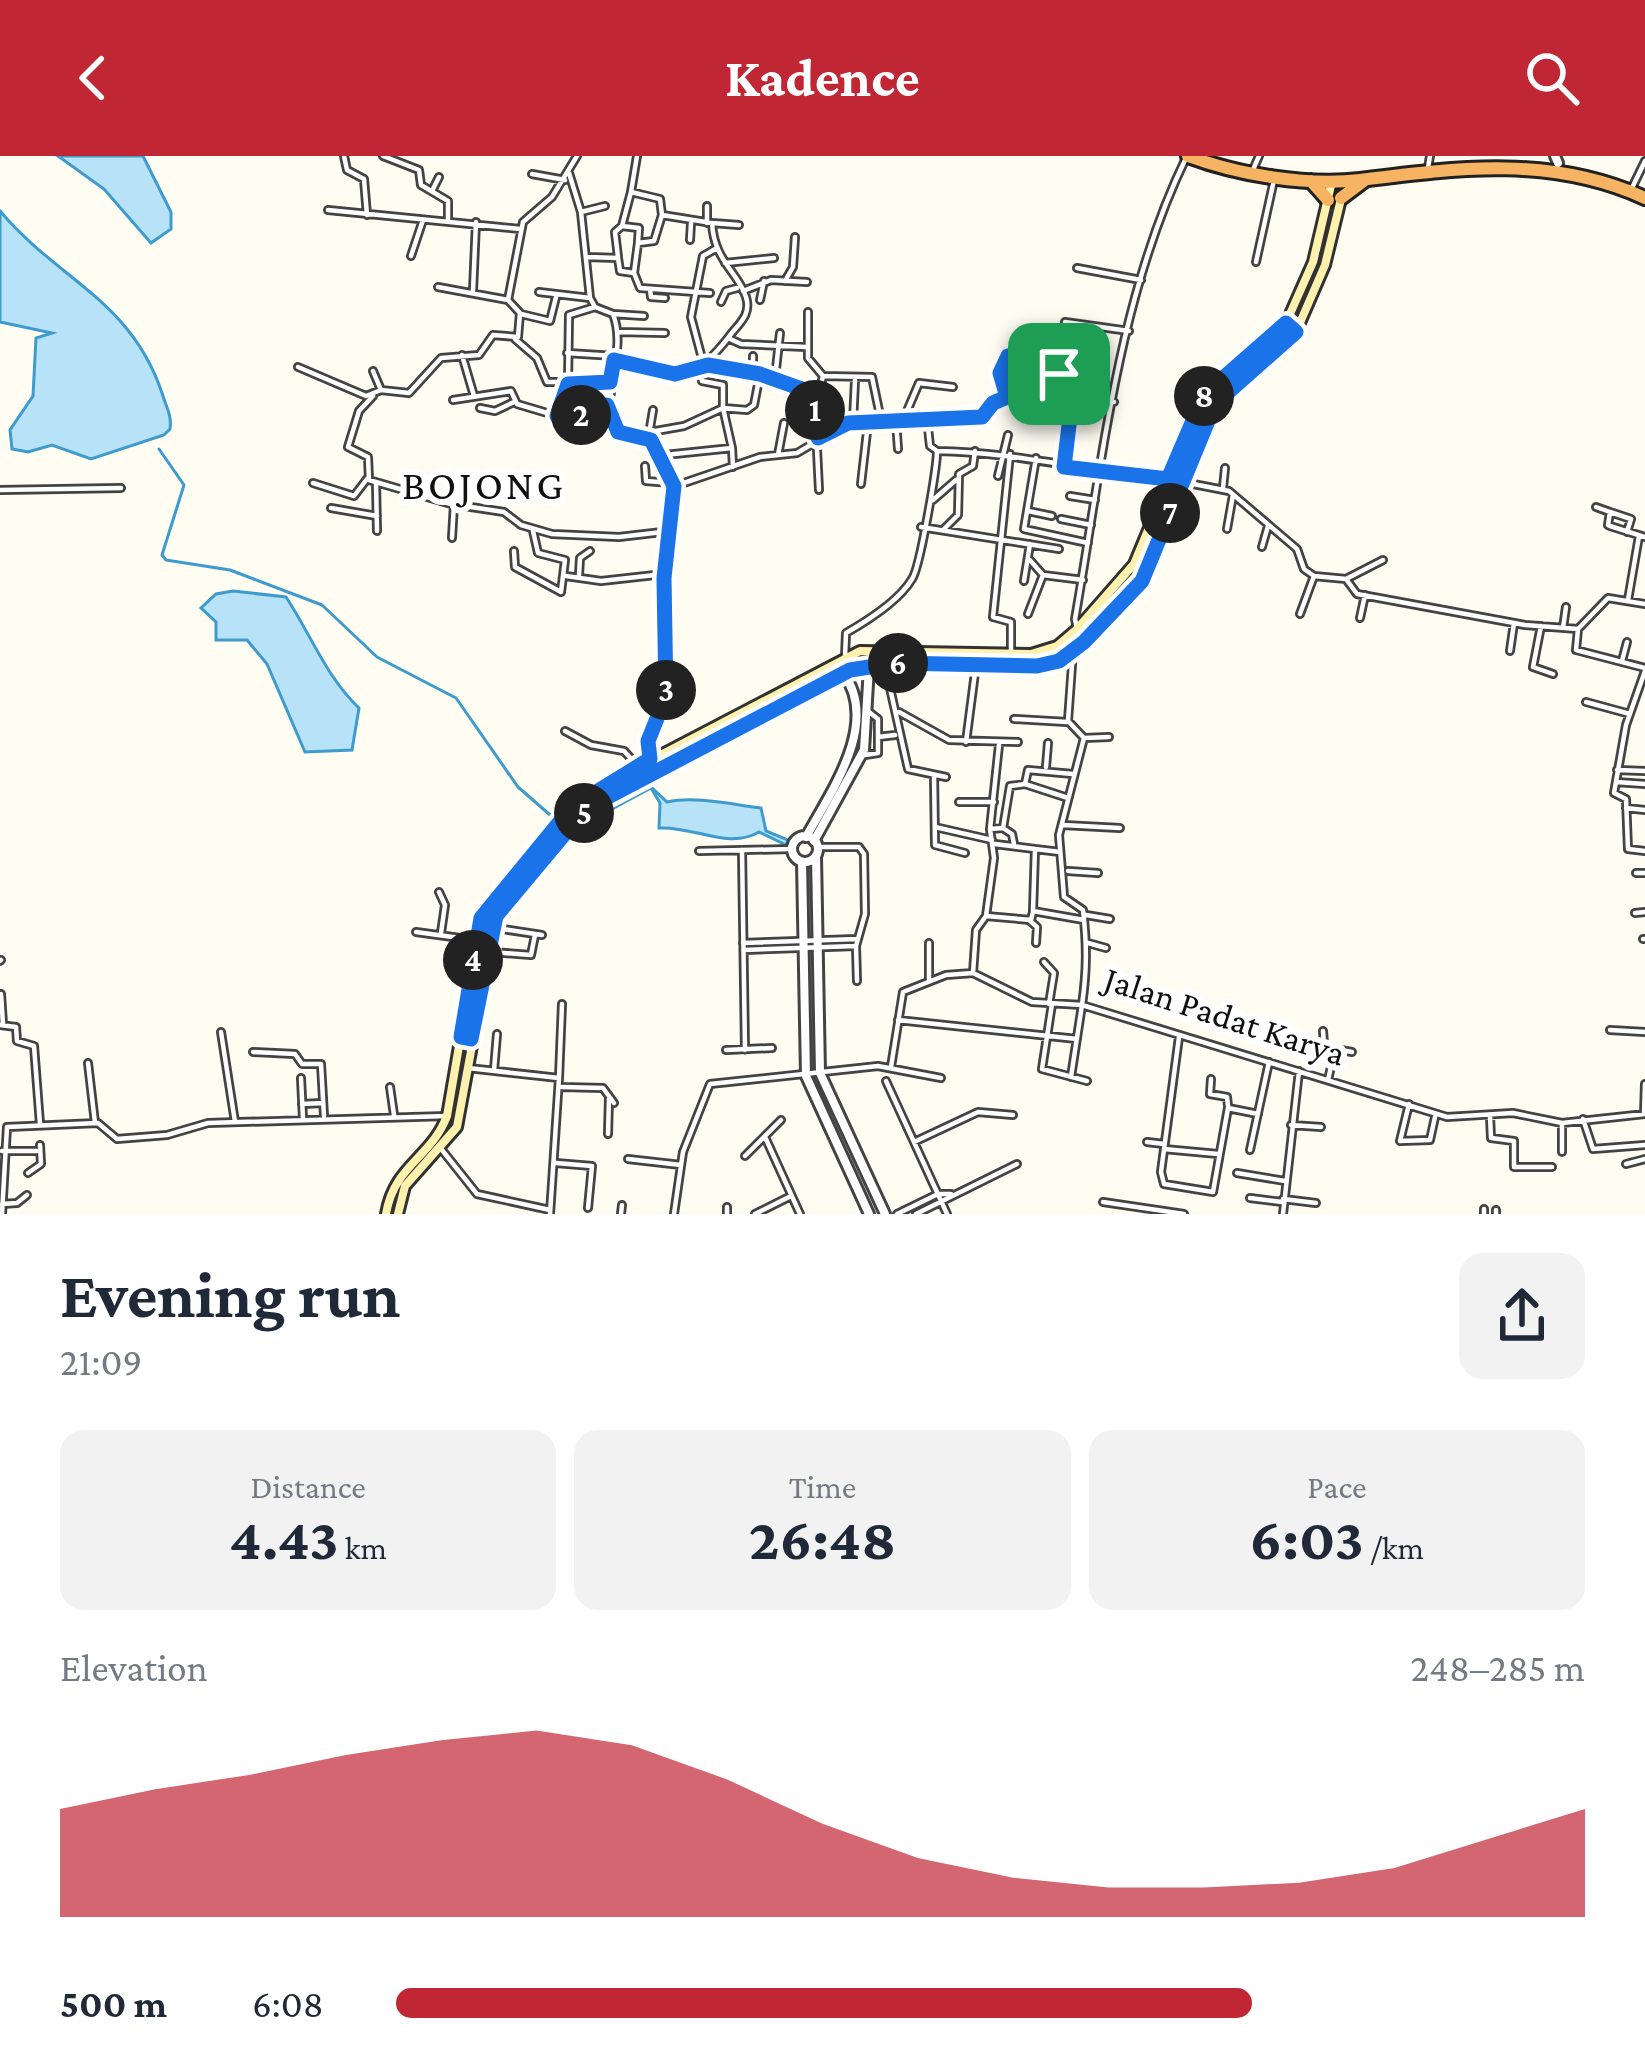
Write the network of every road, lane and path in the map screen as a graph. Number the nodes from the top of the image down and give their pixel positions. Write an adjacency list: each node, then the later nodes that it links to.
1 (344, 156): 28 (street)
2 (383, 156): 19 (street)
3 (577, 156): 13 (street)
4 (637, 156): 20 (street)
5 (1258, 156): 10 (street)
6 (1194, 157): 10 (highway); 49 (street)
7 (1557, 159): 9 (highway); 18 (highway)
8 (1645, 160): 18 (street)
9 (1429, 162): 15 (highway)
10 (1252, 172): 12 (highway)
11 (532, 174): 13 (street)
12 (1276, 175): 16 (highway); 46 (street)
13 (567, 176): 26 (street); 36 (street)
14 (439, 177): 19 (street)
15 (1366, 180): 17 (highway); 22 (highway)
16 (1311, 181): 17 (highway); 22 (highway)
17 (1338, 181): 22 (main road)
18 (1631, 190): 21 (highway)
19 (432, 191): 30 (street)
20 (631, 193): 27 (street); 35 (street)
21 (1645, 198)
22 (1335, 199): 71 (main road); 74 (main road)
23 (605, 206): 26 (street)
24 (707, 206): 33 (street)
25 (328, 211): 28 (street)
26 (581, 212): 42 (street)
27 (662, 214): 32 (street); 39 (street)
28 (368, 215): 29 (street)
29 (423, 220): 30 (street); 41 (street)
30 (448, 220): 31 (street)
31 (476, 222): 36 (street); 56 (street)
32 (691, 223): 33 (street); 38 (street)
33 (710, 223): 34 (street); 40 (street)
34 (739, 225)
35 (622, 226): 39 (street); 43 (street)
36 (520, 229): 63 (street)
37 (795, 237): 51 (street)
38 (691, 240)
39 (638, 243): 48 (street)
40 (717, 248): 45 (street); 58 (street)
41 (411, 256)
42 (587, 257): 43 (street); 61 (street)
43 (618, 258): 48 (street)
44 (774, 258): 45 (street)
45 (725, 262): 55 (street)
46 (1256, 262)
47 (1077, 268): 49 (street)
48 (634, 273): 54 (street)
49 (1141, 280): 72 (street)
50 (764, 281): 51 (street); 55 (street); 64 (street)
51 (785, 281): 52 (street)
52 (807, 282)
53 (438, 287): 56 (street)
54 (650, 289): 58 (street); 62 (street)
55 (740, 289): 65 (street); 77 (street)
56 (473, 291): 63 (street)
57 (539, 292): 60 (street)
58 (695, 293): 59 (street); 87 (street)
59 (710, 293)
60 (556, 297): 61 (street); 68 (street)
61 (590, 298): 66 (street)
62 (665, 298)
63 (508, 300): 68 (street)
64 (760, 300)
65 (722, 302)
66 (595, 307): 69 (street); 82 (street)
67 (808, 312): 80 (street)
68 (520, 313): 78 (street)
69 (613, 314): 70 (street); 73 (street)
70 (644, 316)
71 (1286, 323): 74 (main road); 134 (main road)
72 (1129, 331): 81 (street); 102 (street)
73 (619, 332): 75 (street); 85 (street)
74 (1296, 332): 136 (main road)
75 (665, 333)
76 (780, 333): 79 (street)
77 (728, 338): 79 (street); 87 (street)
78 (515, 339): 83 (street); 94 (street)
79 (779, 346): 80 (street); 92 (street)
80 (806, 347): 90 (street)
81 (1057, 350): 107 (street); 109 (street)
82 (566, 353): 85 (street); 94 (street)
83 (463, 356): 96 (street); 99 (street)
84 (753, 356): 89 (street)
85 (615, 358): 87 (street); 93 (street)
86 (298, 367): 98 (street)
87 (704, 367): 89 (street); 105 (street)
88 (373, 371): 96 (street)
89 (757, 374): 92 (street); 105 (street)
90 (823, 376): 91 (street); 97 (street)
91 (854, 377): 111 (street); 114 (street)
92 (775, 378): 97 (street)
93 (610, 382): 94 (street); 103 (street)
94 (568, 384): 108 (street)
95 (952, 387): 110 (street)
96 (381, 390): 98 (street)
97 (816, 394): 117 (street)
98 (373, 396): 133 (street)
99 (474, 396): 100 (street); 101 (street)
100 (453, 400)
101 (514, 401): 104 (street); 108 (street)
102 (1114, 402): 107 (street); 130 (street)
103 (607, 405): 108 (street); 115 (street)
104 (480, 407)
105 (723, 408): 115 (street); 118 (street)
106 (653, 410): 115 (street)
107 (1073, 413): 127 (street)
108 (557, 416)
109 (924, 416): 110 (street); 120 (street)
110 (900, 419): 114 (street); 119 (street)
111 (854, 422): 113 (street); 117 (street)
112 (784, 423): 123 (street)
113 (868, 423): 114 (street); 139 (street)
114 (883, 425)
115 (649, 435): 124 (street)
116 (1008, 435): 122 (street)
117 (818, 438): 123 (street); 143 (street)
118 (732, 448): 124 (street); 129 (street)
119 (898, 449)
120 (937, 451): 121 (street); 146 (street)
121 (975, 451): 122 (street); 132 (street)
122 (1006, 453): 125 (street); 131 (street); 167 (street)
123 (778, 455): 129 (street)
124 (655, 457): 138 (street)
125 (1036, 458): 127 (street); 151 (street)
126 (645, 466): 138 (street)
127 (1064, 467): 130 (street)
128 (1225, 468): 141 (street)
129 (733, 469): 138 (street)
130 (1100, 472): 134 (street); 147 (street)
131 (998, 476)
132 (958, 478): 146 (street); 163 (street)
133 (368, 479): 135 (street); 137 (street)
134 (1168, 479): 196 (main road)
135 (376, 482): 148 (street); 153 (street)
136 (1183, 482): 141 (street); 200 (main road)
137 (313, 483)
138 (673, 484): 162 (street)
139 (862, 484)
140 (121, 488): 142 (street)
141 (1223, 488): 144 (street)
142 (0, 490)
143 (819, 490)
144 (1233, 495): 157 (street); 160 (street)
145 (1070, 496): 147 (street)
146 (933, 500): 158 (street)
147 (1095, 500): 156 (street)
148 (454, 504): 159 (street); 166 (street)
149 (1596, 507): 152 (street)
150 (331, 508): 153 (street)
151 (1028, 511): 154 (street); 168 (street)
152 (1610, 512): 164 (street); 164 (street)
153 (376, 516): 161 (street)
154 (1052, 516)
155 (1060, 519): 156 (street)
156 (1091, 525): 168 (street)
157 (1268, 526): 170 (street); 182 (street)
158 (921, 527): 163 (street); 203 (street)
159 (534, 529): 162 (street); 176 (street)
160 (1226, 529)
161 (377, 531)
162 (670, 531): 178 (street)
163 (942, 531): 167 (street)
164 (1627, 532): 165 (street)
165 (1642, 537): 187 (street)
166 (452, 538)
167 (999, 540): 169 (street); 202 (street)
168 (1088, 543): 184 (street)
169 (1030, 544): 171 (street); 174 (street)
170 (1262, 547)
171 (1059, 549)
172 (514, 551): 180 (street)
173 (590, 551): 177 (street)
174 (1028, 558): 179 (street); 185 (street)
175 (1383, 560): 183 (street)
176 (566, 562): 177 (street); 180 (street)
177 (578, 564): 181 (street)
178 (664, 574): 181 (street); 229 (street)
179 (1042, 575): 184 (street); 190 (street)
180 (566, 576): 181 (street)
181 (579, 576)
182 (1314, 576): 183 (street); 191 (street)
183 (1346, 579): 186 (street)
184 (1083, 580): 196 (street)
185 (1024, 581)
186 (1365, 595): 192 (street); 193 (street)
187 (1628, 600): 188 (street); 197 (street)
188 (1645, 604)
189 (1566, 607): 195 (street)
190 (1028, 614)
191 (1300, 614)
192 (1360, 618)
193 (1514, 623): 194 (street); 201 (street)
194 (1541, 626): 195 (street); 211 (street)
195 (1563, 628): 197 (street)
196 (1078, 629): 202 (main road)
197 (1578, 629): 199 (street)
198 (1627, 642): 205 (street)
199 (1576, 650): 204 (street); 205 (street)
200 (1073, 651): 208 (main road); 217 (street)
201 (1510, 651)
202 (1011, 653): 203 (main road)
203 (845, 657): 229 (main road)
204 (1574, 661)
205 (1622, 661): 209 (street)
206 (895, 663): 207 (main road); 208 (main road); 214 (street)
207 (869, 665): 210 (main road); 213 (street)
208 (976, 665): 224 (street)
209 (1645, 670): 215 (street)
210 (843, 673): 253 (street); 276 (main road)
211 (1553, 674)
212 (1586, 702): 215 (street)
213 (865, 708): 221 (street); 228 (street)
214 (899, 712): 224 (street); 235 (street)
215 (1630, 714): 232 (street)
216 (1014, 719): 217 (street)
217 (1068, 721): 223 (street)
218 (565, 730): 230 (street)
219 (895, 735): 221 (street)
220 (1006, 735): 227 (street)
221 (878, 737): 228 (street)
222 (1109, 737): 223 (street)
223 (1084, 738): 234 (street, Jalan Padat Karya)
224 (966, 742): 227 (street)
225 (1018, 742): 227 (street)
226 (1048, 743): 231 (street)
227 (1001, 745): 240 (street)
228 (863, 755): 253 (street)
229 (650, 759): 230 (main road)
230 (638, 766): 279 (main road)
231 (1046, 770): 234 (street); 238 (street)
232 (1617, 770): 233 (street); 237 (street)
233 (1645, 771)
234 (1075, 774): 242 (street, Jalan Padat Karya)
235 (934, 775): 236 (street); 249 (street)
236 (946, 777)
237 (1616, 782): 239 (street); 246 (street)
238 (1025, 784): 241 (street); 242 (street)
239 (1645, 784)
240 (995, 791): 241 (street); 245 (street)
241 (1008, 794): 250 (street)
242 (1068, 797): 248 (street, Jalan Padat Karya)
243 (1636, 798): 246 (street)
244 (959, 802): 245 (street)
245 (994, 802): 252 (street)
246 (1631, 809): 247 (street); 260 (street)
247 (1645, 810)
248 (1063, 824): 251 (street); 261 (street, Jalan Padat Karya)
249 (935, 827): 254 (street); 262 (street)
250 (1004, 828): 252 (street); 255 (street)
251 (1120, 828)
252 (990, 829): 254 (street)
253 (812, 842): 256 (street); 263 (street); 280 (street); 284 (street)
254 (993, 842): 255 (street); 272 (street)
255 (1013, 844): 257 (street)
256 (792, 849): 259 (street); 263 (street)
257 (1036, 849): 261 (street); 269 (street)
258 (699, 850): 259 (street)
259 (742, 850): 286 (street)
260 (1645, 851)
261 (1060, 852): 264 (street, Jalan Padat Karya)
262 (965, 853)
263 (802, 862): 283 (street)
264 (1065, 870): 267 (street); 273 (street, Jalan Padat Karya)
265 (1636, 873): 266 (street)
266 (1645, 873)
267 (1098, 874)
268 (439, 892): 278 (street)
269 (1034, 911): 273 (street); 275 (street)
270 (1635, 913): 271 (street)
271 (1645, 913)
272 (986, 916): 275 (street); 290 (street)
273 (1084, 917): 274 (street); 282 (street, Jalan Padat Karya)
274 (1110, 919)
275 (1029, 920): 285 (street)
276 (491, 927): 288 (main road); 288 (street)
277 (416, 932): 278 (street)
278 (441, 933): 279 (street)
279 (475, 940): 306 (main road)
280 (858, 942): 284 (street); 291 (street)
281 (929, 943): 292 (street)
282 (1088, 943): 287 (street); 296 (street, Jalan Padat Karya)
283 (803, 944): 284 (street); 286 (street); 315 (street)
284 (817, 944): 314 (street)
285 (1036, 944)
286 (743, 946): 311 (street)
287 (1106, 949)
288 (486, 950): 306 (main road)
289 (1044, 962): 295 (street)
290 (974, 974): 292 (street); 295 (street)
291 (856, 981)
292 (928, 981): 297 (street)
293 (1, 994): 298 (street)
294 (562, 1004): 326 (street)
295 (1050, 1004): 296 (street); 304 (street)
296 (1082, 1005): 305 (street, Jalan Padat Karya); 307 (street)
297 (897, 1020): 304 (street); 318 (street)
298 (2, 1025): 357 (street)
299 (1610, 1030): 302 (street)
300 (1323, 1031): 309 (street)
301 (221, 1032): 354 (street)
302 (1645, 1033)
303 (497, 1034): 320 (street)
304 (1044, 1035): 307 (street); 324 (street)
305 (1179, 1037): 316 (street, Jalan Padat Karya); 365 (street)
306 (466, 1038): 319 (main road); 348 (main road)
307 (1077, 1039): 324 (street)
308 (772, 1048): 311 (street)
309 (1335, 1048): 313 (street); 329 (street)
310 (726, 1050): 311 (street)
311 (745, 1050)
312 (254, 1052): 338 (street)
313 (1352, 1052)
314 (819, 1059): 315 (street); 322 (street)
315 (805, 1060): 323 (street)
316 (1269, 1062): 321 (street, Jalan Padat Karya); 343 (street)
317 (88, 1063): 355 (street)
318 (891, 1066): 322 (street); 327 (street)
319 (467, 1068): 320 (street); 366 (main road)
320 (494, 1070): 326 (street)
321 (1299, 1071): 329 (street, Jalan Padat Karya); 358 (street)
322 (820, 1073): 323 (street); 335 (street)
323 (806, 1076): 336 (street); 379 (street)
324 (1071, 1077): 331 (street)
325 (301, 1078): 340 (street)
326 (559, 1078): 334 (street)
327 (941, 1078)
328 (1211, 1078): 342 (street)
329 (1328, 1080): 341 (street, Jalan Padat Karya)
330 (886, 1081): 362 (street)
331 (1087, 1082)
332 (1645, 1084): 344 (street)
333 (390, 1087): 345 (street)
334 (559, 1087): 337 (street); 374 (street)
335 (825, 1088): 336 (street); 408 (street)
336 (814, 1094): 407 (street)
337 (608, 1096): 339 (street); 360 (street)
338 (323, 1103): 340 (street); 350 (street)
339 (614, 1103)
340 (302, 1104): 351 (street)
341 (1409, 1104): 347 (street, Jalan Padat Karya); 347 (street)
342 (1228, 1108): 343 (street); 370 (street)
343 (1258, 1114): 367 (street)
344 (1645, 1114): 352 (street, Jalan Padat Karya)
345 (394, 1115): 348 (street); 350 (street)
346 (1012, 1115): 362 (street)
347 (1436, 1115): 349 (street, Jalan Padat Karya)
348 (447, 1116): 400 (main road)
349 (1490, 1117): 356 (street, Jalan Padat Karya); 380 (street)
350 (324, 1118): 351 (street)
351 (303, 1119): 354 (street)
352 (1583, 1119): 356 (street, Jalan Padat Karya); 364 (street)
353 (781, 1120): 361 (street)
354 (235, 1122): 355 (street)
355 (95, 1123): 357 (street)
356 (1562, 1123): 369 (street)
357 (40, 1124): 368 (street)
358 (1291, 1125): 359 (street); 383 (street)
359 (1321, 1127)
360 (608, 1135)
361 (765, 1137): 371 (street); 387 (street)
362 (914, 1142): 384 (street)
363 (1147, 1142): 365 (street)
364 (1645, 1145)
365 (1164, 1147): 370 (street); 370 (street)
366 (442, 1150): 394 (street); 401 (main road)
367 (1250, 1150)
368 (2, 1151): 376 (street); 393 (street)
369 (1562, 1152)
370 (1220, 1154)
371 (745, 1156)
372 (628, 1159): 379 (street)
373 (1645, 1159): 378 (street)
374 (556, 1163): 397 (street); 398 (street)
375 (1017, 1163): 385 (street)
376 (41, 1164): 377 (street); 381 (street)
377 (54, 1164)
378 (1626, 1164)
379 (681, 1165): 404 (street)
380 (1552, 1167)
381 (28, 1173)
382 (1237, 1173): 383 (street)
383 (1285, 1181): 389 (street)
384 (938, 1194): 385 (street); 390 (street); 409 (street)
385 (951, 1194): 390 (street)
386 (27, 1195): 393 (street)
387 (791, 1196): 405 (street); 406 (street)
388 (1250, 1198): 389 (street)
389 (1282, 1200): 392 (street); 414 (street)
390 (942, 1202): 410 (street); 411 (street)
391 (1103, 1202): 396 (street)
392 (1316, 1202)
393 (2, 1204): 399 (street)
394 (525, 1205): 398 (street); 402 (street)
395 (622, 1205): 403 (street)
396 (1122, 1205): 412 (street); 413 (street)
397 (588, 1208)
398 (550, 1212)
399 (2, 1214)
400 (386, 1214)
401 (398, 1214)
402 (524, 1214)
403 (621, 1214)
404 (674, 1214)
405 (755, 1214)
406 (800, 1214)
407 (869, 1214)
408 (885, 1214)
409 (897, 1214)
410 (916, 1214)
411 (947, 1214)
412 (1120, 1214)
413 (1184, 1214)
414 (1282, 1214)

